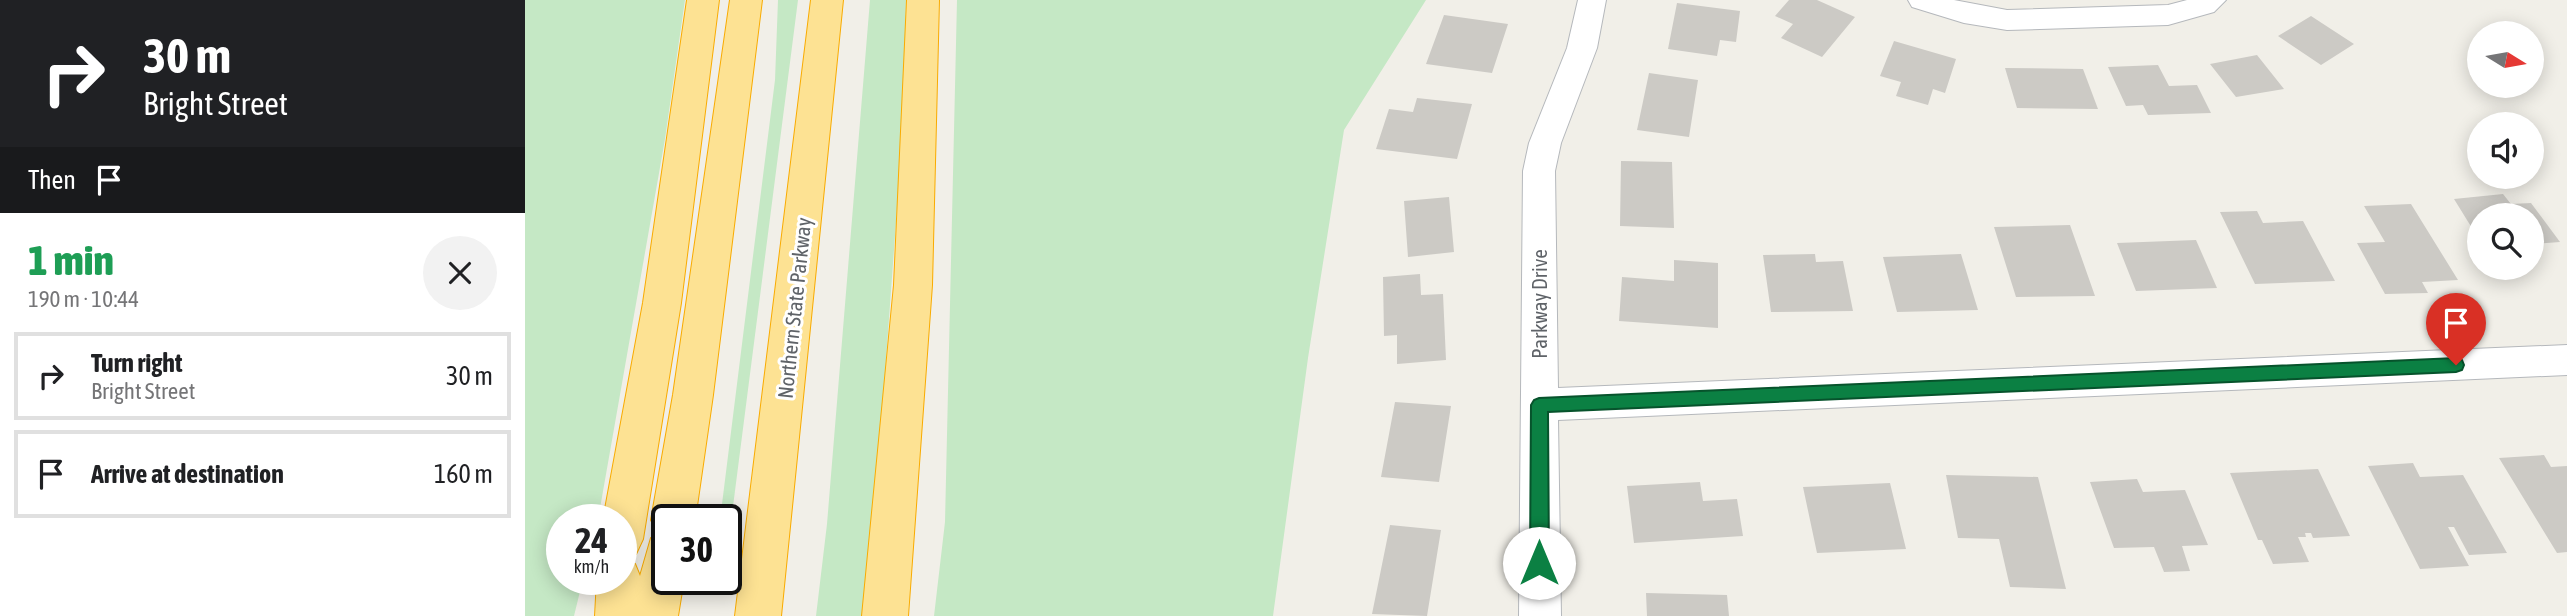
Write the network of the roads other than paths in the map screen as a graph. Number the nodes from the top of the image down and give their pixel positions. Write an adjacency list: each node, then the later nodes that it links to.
1 (703, 0): 10 (highway)
2 (746, 0): 11 (highway)
3 (827, 0): 16 (highway, Northern State Parkway)
4 (923, 0): 17 (highway)
5 (1592, 0): 9 (street, Parkway Drive)
6 (1922, 0): 7 (street)
7 (2212, 0)
8 (2567, 360): 9 (street)
9 (1539, 405): 18 (street, Parkway Drive)
10 (627, 504)
11 (676, 504)
12 (619, 595): 14 (highway)
13 (659, 595): 15 (highway)
14 (618, 616)
15 (655, 616)
16 (758, 616)
17 (885, 616)
18 (1539, 616)

